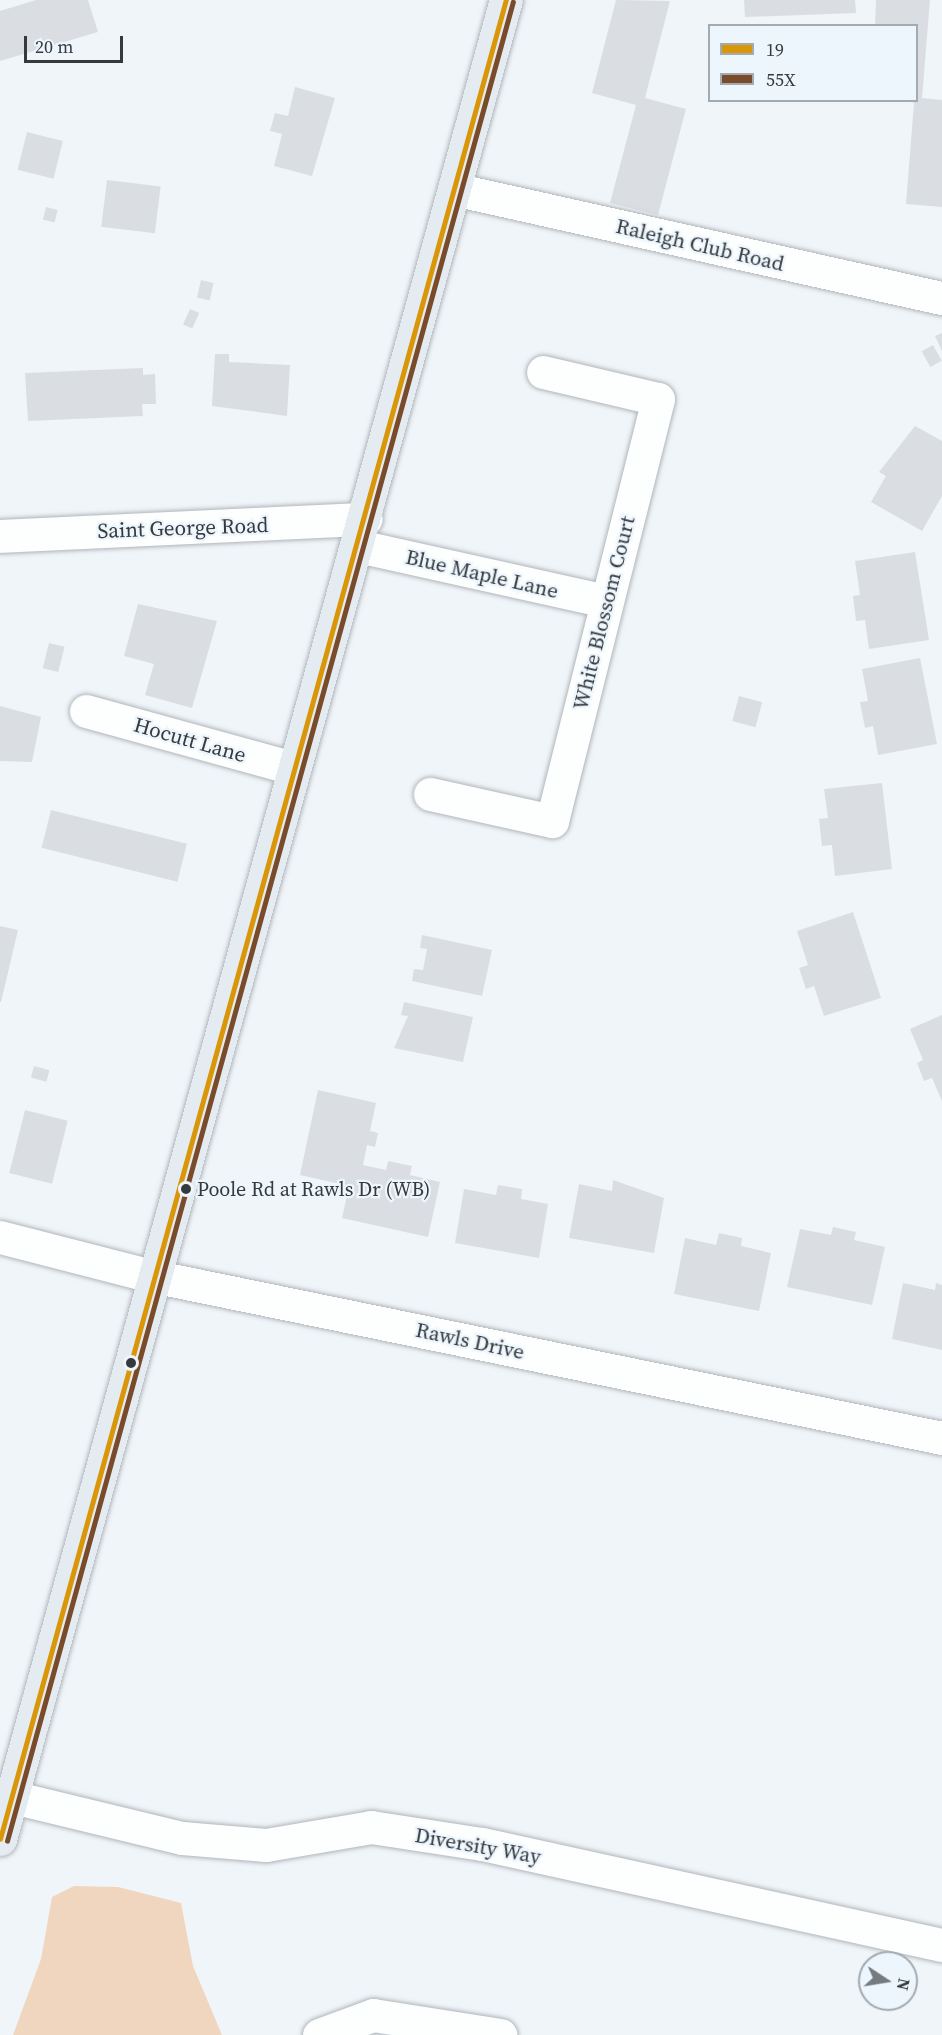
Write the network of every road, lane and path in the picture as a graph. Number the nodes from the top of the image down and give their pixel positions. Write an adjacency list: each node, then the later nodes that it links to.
1 (507, 0): 2 (main road)
2 (458, 190): 3 (street, Raleigh Club Road); 5 (main road)
3 (942, 298)
4 (543, 372): 7 (street, White Blossom Court)
5 (362, 533): 6 (street, Saint George Road); 7 (street, Blue Maple Lane); 9 (main road)
6 (0, 536)
7 (606, 601): 10 (street, White Blossom Court)
8 (86, 711): 9 (street, Hocutt Lane)
9 (293, 768): 12 (main road)
10 (430, 794)
11 (0, 1237): 12 (street, Rawls Drive)
12 (152, 1276): 13 (street, Rawls Drive); 14 (main road)
13 (942, 1438)
14 (6, 1796): 15 (main road); 16 (street, Diversity Way)
15 (0, 1839)
16 (942, 1945)
17 (319, 2035): 18 (street)
18 (501, 2035)

